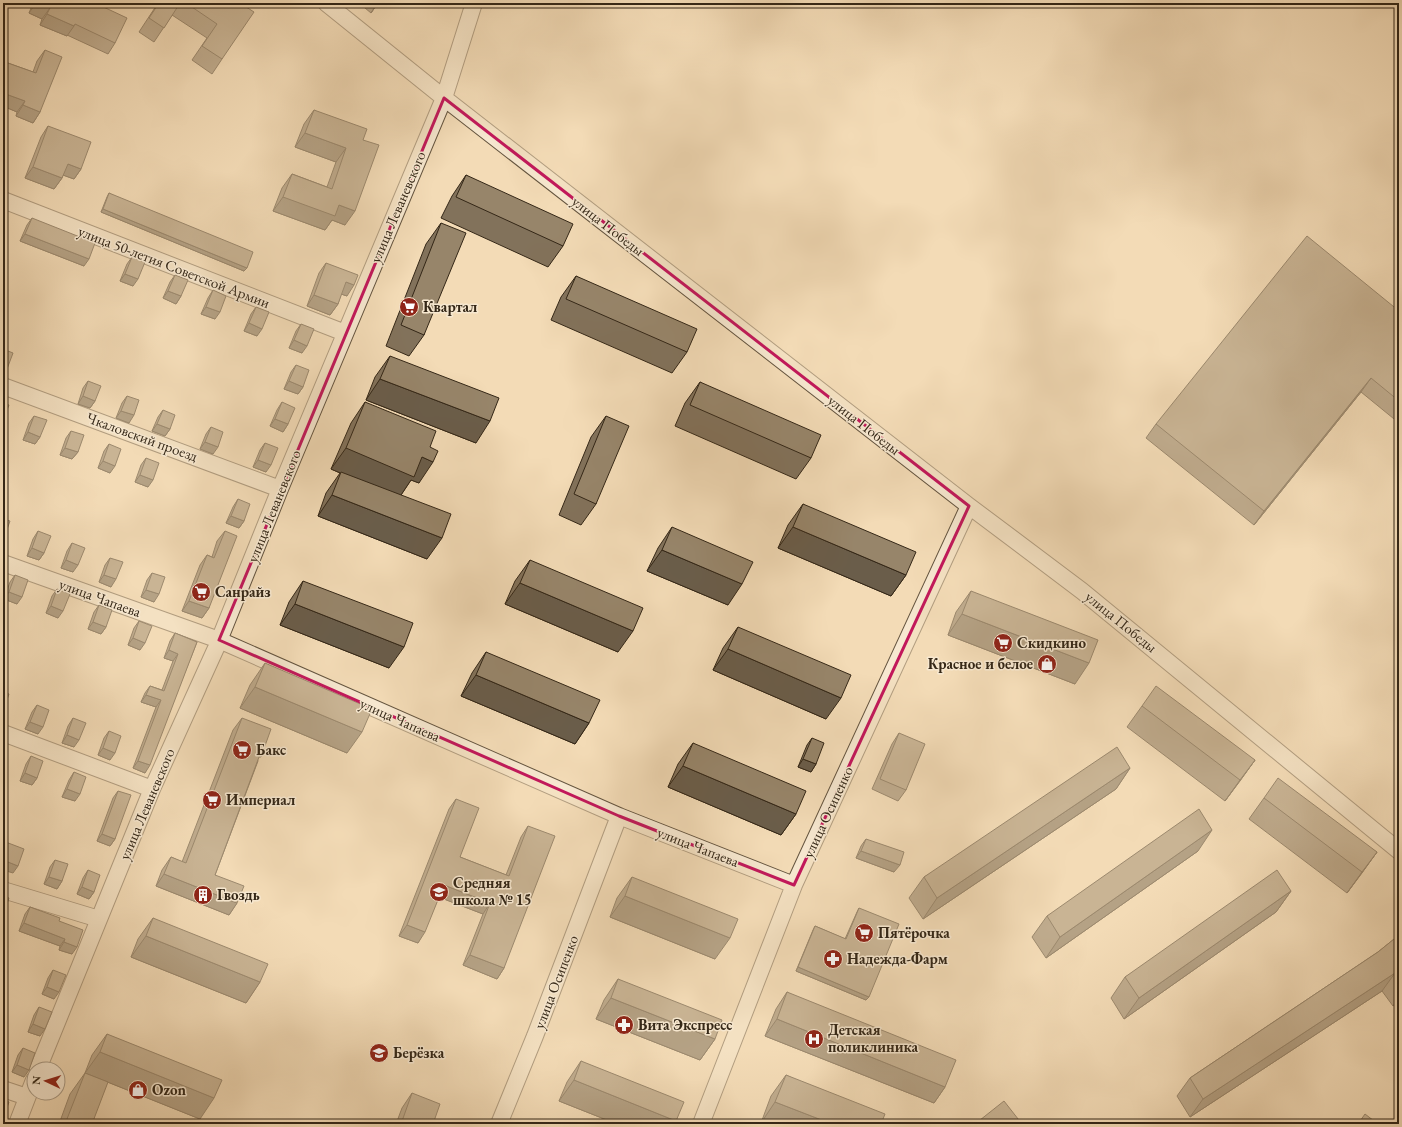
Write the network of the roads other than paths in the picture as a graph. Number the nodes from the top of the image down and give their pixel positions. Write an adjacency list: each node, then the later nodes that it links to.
1 (326, 3): 3 (street, улица Победы)
2 (474, 3): 3 (street, улица Леваневского)
3 (444, 98): 5 (street, улица Леваневского); 8 (street, улица Победы)
4 (3, 200): 5 (street, улица 50-летия Советской Армии)
5 (345, 333): 7 (street, улица Леваневского)
6 (3, 386): 7 (street, Чкаловский проезд)
7 (280, 488): 10 (street, улица Леваневского)
8 (969, 506): 14 (street, улица Победы); 15 (street, улица Осипенко)
9 (3, 563): 10 (street, улица Чапаева)
10 (219, 640): 12 (street, улица Леваневского); 13 (street, улица Чапаева)
11 (3, 733): 12 (street)
12 (152, 789): 17 (street, улица Леваневского)
13 (619, 816): 15 (street, улица Чапаева); 23 (street, улица Осипенко)
14 (1399, 851)
15 (794, 885): 24 (street, улица Осипенко)
16 (3, 890): 17 (street)
17 (99, 919): 18 (street, улица Леваневского)
18 (41, 1061)
19 (3, 1089): 20 (street)
20 (26, 1097)
21 (26, 1099): 22 (street)
22 (16, 1124)
23 (499, 1124)
24 (701, 1124)

